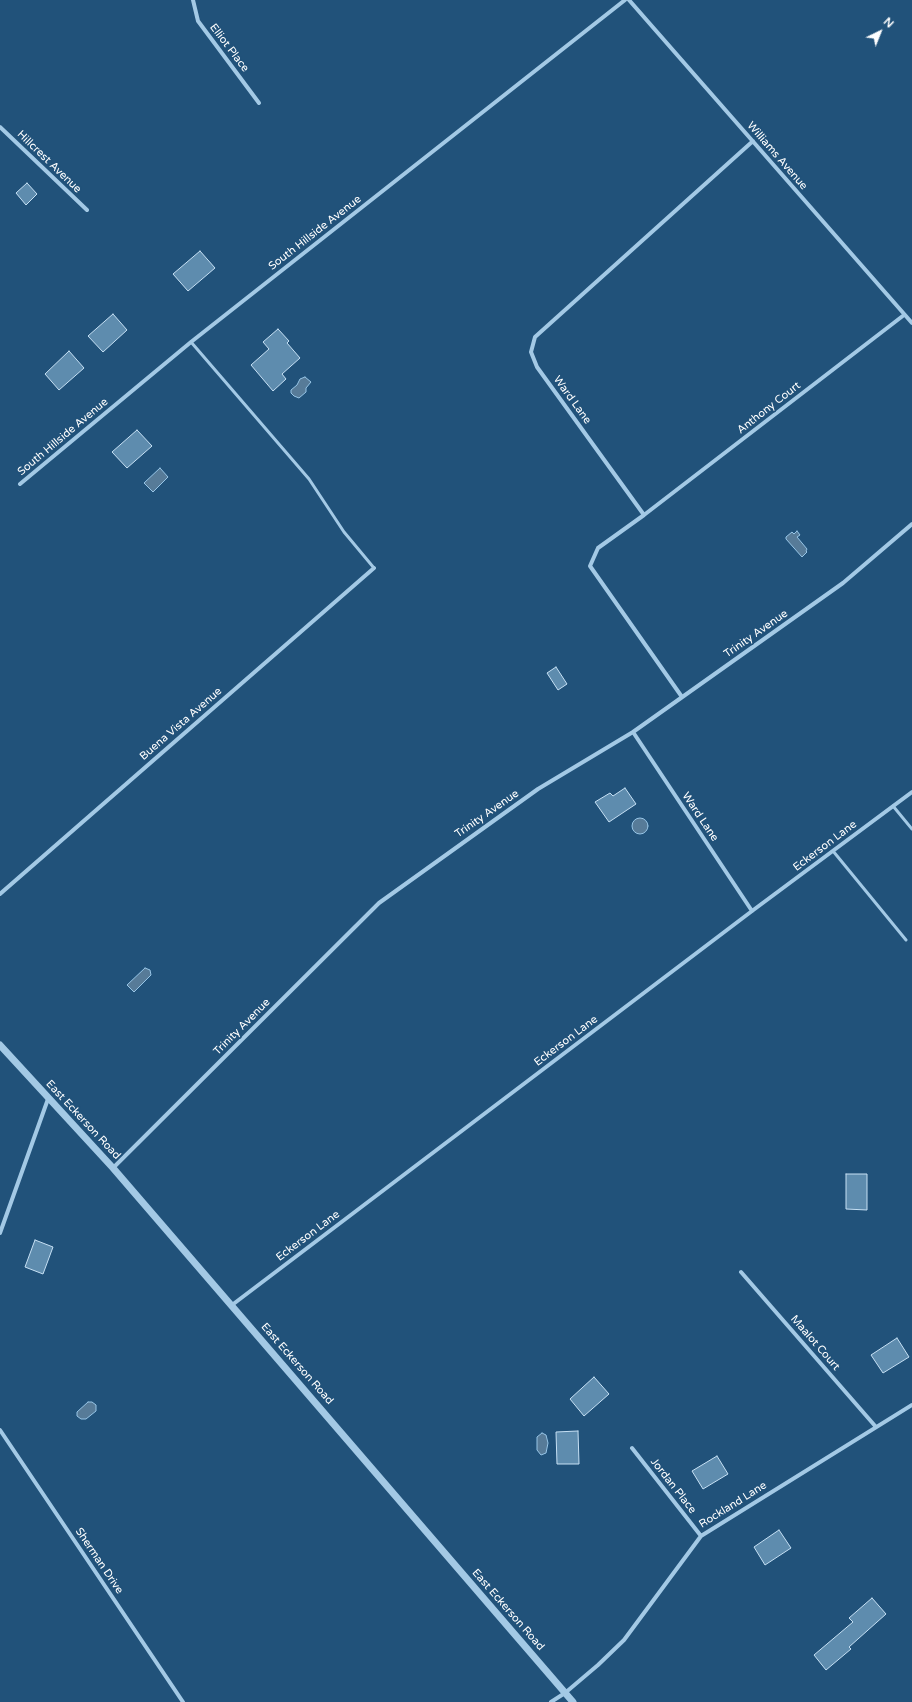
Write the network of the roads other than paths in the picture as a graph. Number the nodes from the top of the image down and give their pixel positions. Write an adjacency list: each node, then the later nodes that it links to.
1 (193, 0): 4 (street, Elliot Place)
2 (625, 0): 10 (street, South Hillside Avenue)
3 (629, 0): 6 (street, Williams Avenue)
4 (259, 103)
5 (0, 127): 7 (street, Hillcrest Avenue)
6 (753, 141): 8 (street, Williams Avenue); 12 (street, Ward Lane)
7 (86, 210)
8 (904, 315): 9 (street, Williams Avenue); 12 (street, Anthony Court)
9 (912, 323)
10 (191, 342): 11 (street, South Hillside Avenue); 14 (lane)
11 (20, 484)
12 (644, 515): 15 (street)
13 (912, 524): 15 (street, Trinity Avenue)
14 (374, 568): 21 (street, Buena Vista Avenue)
15 (682, 697): 16 (street, Trinity Avenue)
16 (633, 732): 22 (street, Ward Lane); 26 (street, Trinity Avenue)
17 (912, 792): 18 (street, Eckerson Lane)
18 (893, 806): 19 (lane); 20 (street, Eckerson Lane)
19 (912, 829)
20 (833, 851): 22 (street, Eckerson Lane); 23 (lane)
21 (0, 894)
22 (752, 911): 29 (street, Eckerson Lane)
23 (906, 940)
24 (0, 1045): 25 (street, East Eckerson Road)
25 (48, 1099): 26 (street, East Eckerson Road); 27 (street)
26 (113, 1168): 29 (street, East Eckerson Road)
27 (0, 1233)
28 (741, 1272): 31 (street, Maalot Court)
29 (232, 1305): 35 (street, East Eckerson Road)
30 (912, 1405): 31 (street, Rockland Lane)
31 (876, 1427): 34 (street, Rockland Lane)
32 (0, 1430): 36 (street, Sherman Drive)
33 (632, 1448): 34 (street, Jordan Place)
34 (700, 1536): 35 (street, Rockland Lane)
35 (565, 1693): 37 (street, Rockland Lane); 38 (street, East Eckerson Road)
36 (183, 1702)
37 (551, 1702)
38 (573, 1702)

